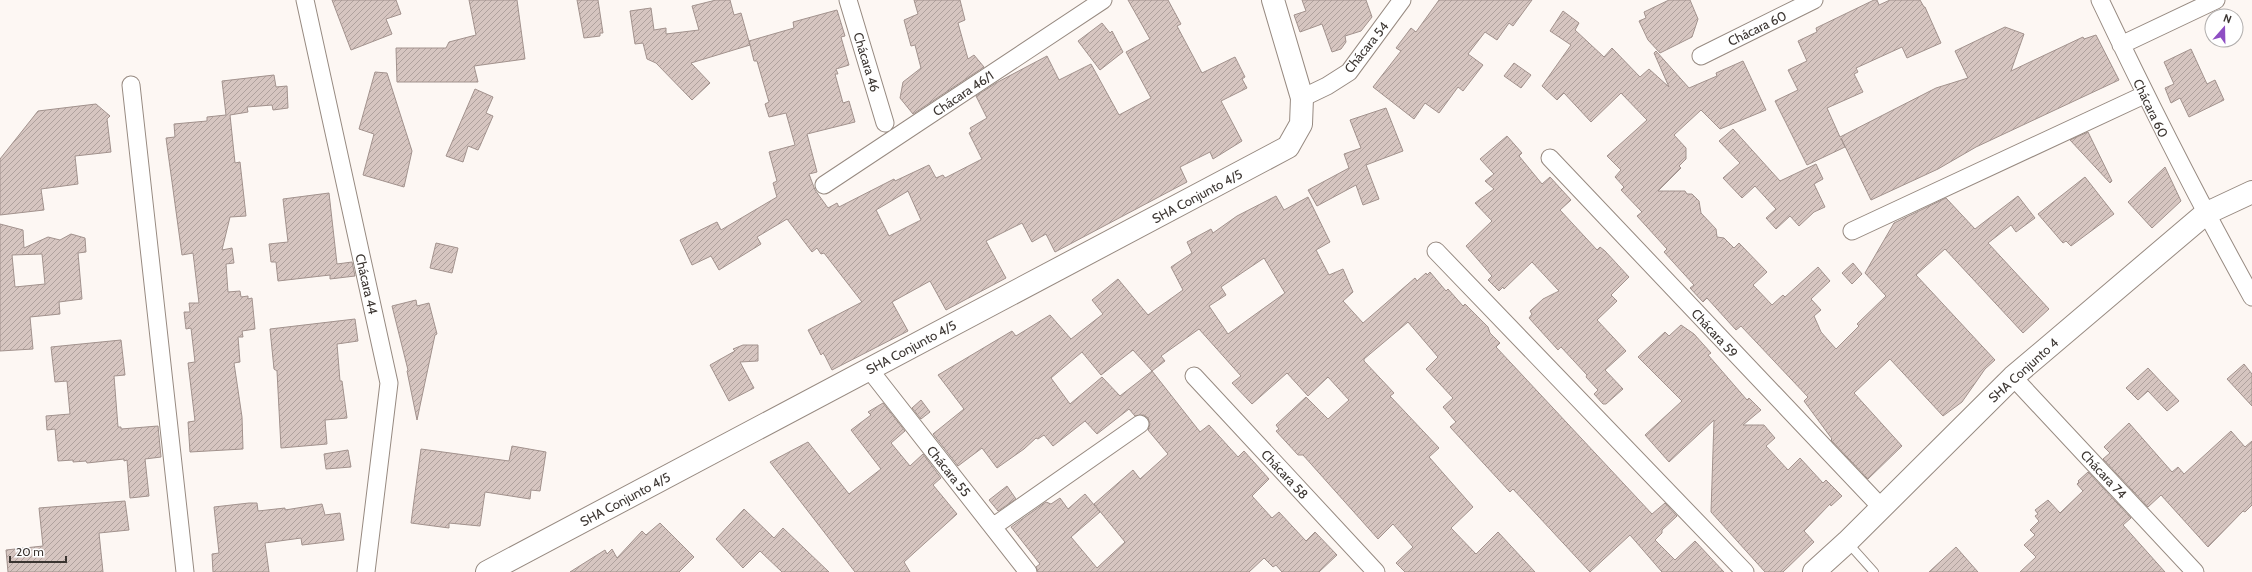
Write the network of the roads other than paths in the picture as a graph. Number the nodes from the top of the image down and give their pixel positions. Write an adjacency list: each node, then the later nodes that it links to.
1 (305, 0): 30 (street, Chácara 44)
2 (848, 0): 14 (street, Chácara 46)
3 (1103, 0): 16 (street, Chácara 46/1)
4 (1273, 0): 13 (street, SHA Conjunto 4/5)
5 (1402, 0): 13 (street, Chácara 54)
6 (1814, 0): 10 (street, Chácara 60)
7 (2100, 0): 9 (street, Chácara 60)
8 (2216, 0): 9 (street)
9 (2122, 45): 12 (street, Chácara 60)
10 (1701, 56)
11 (131, 86): 29 (street)
12 (2144, 95): 18 (street, Chácara 60); 19 (street)
13 (1302, 98): 22 (street, SHA Conjunto 4/5)
14 (885, 123)
15 (1550, 158): 26 (street, Chácara 59)
16 (824, 185)
17 (2252, 192): 18 (street, SHA Conjunto 4)
18 (2206, 214): 21 (street, Chácara 60); 24 (street, SHA Conjunto 4)
19 (1852, 231)
20 (1436, 251): 34 (street)
21 (2252, 297)
22 (869, 369): 27 (street, Chácara 55); 31 (street, SHA Conjunto 4/5)
23 (1194, 376): 33 (street, Chácara 58)
24 (2013, 377): 26 (street, SHA Conjunto 4); 37 (street, Chácara 74)
25 (1140, 424): 27 (street)
26 (1881, 507): 28 (street, SHA Conjunto 4)
27 (994, 526): 32 (street, Chácara 55)
28 (1847, 542): 35 (street, SHA Conjunto 4); 36 (lane)
29 (185, 572)
30 (366, 572)
31 (487, 572)
32 (1028, 572)
33 (1376, 572)
34 (1745, 572)
35 (1814, 572)
36 (1874, 572)
37 (2195, 572)

